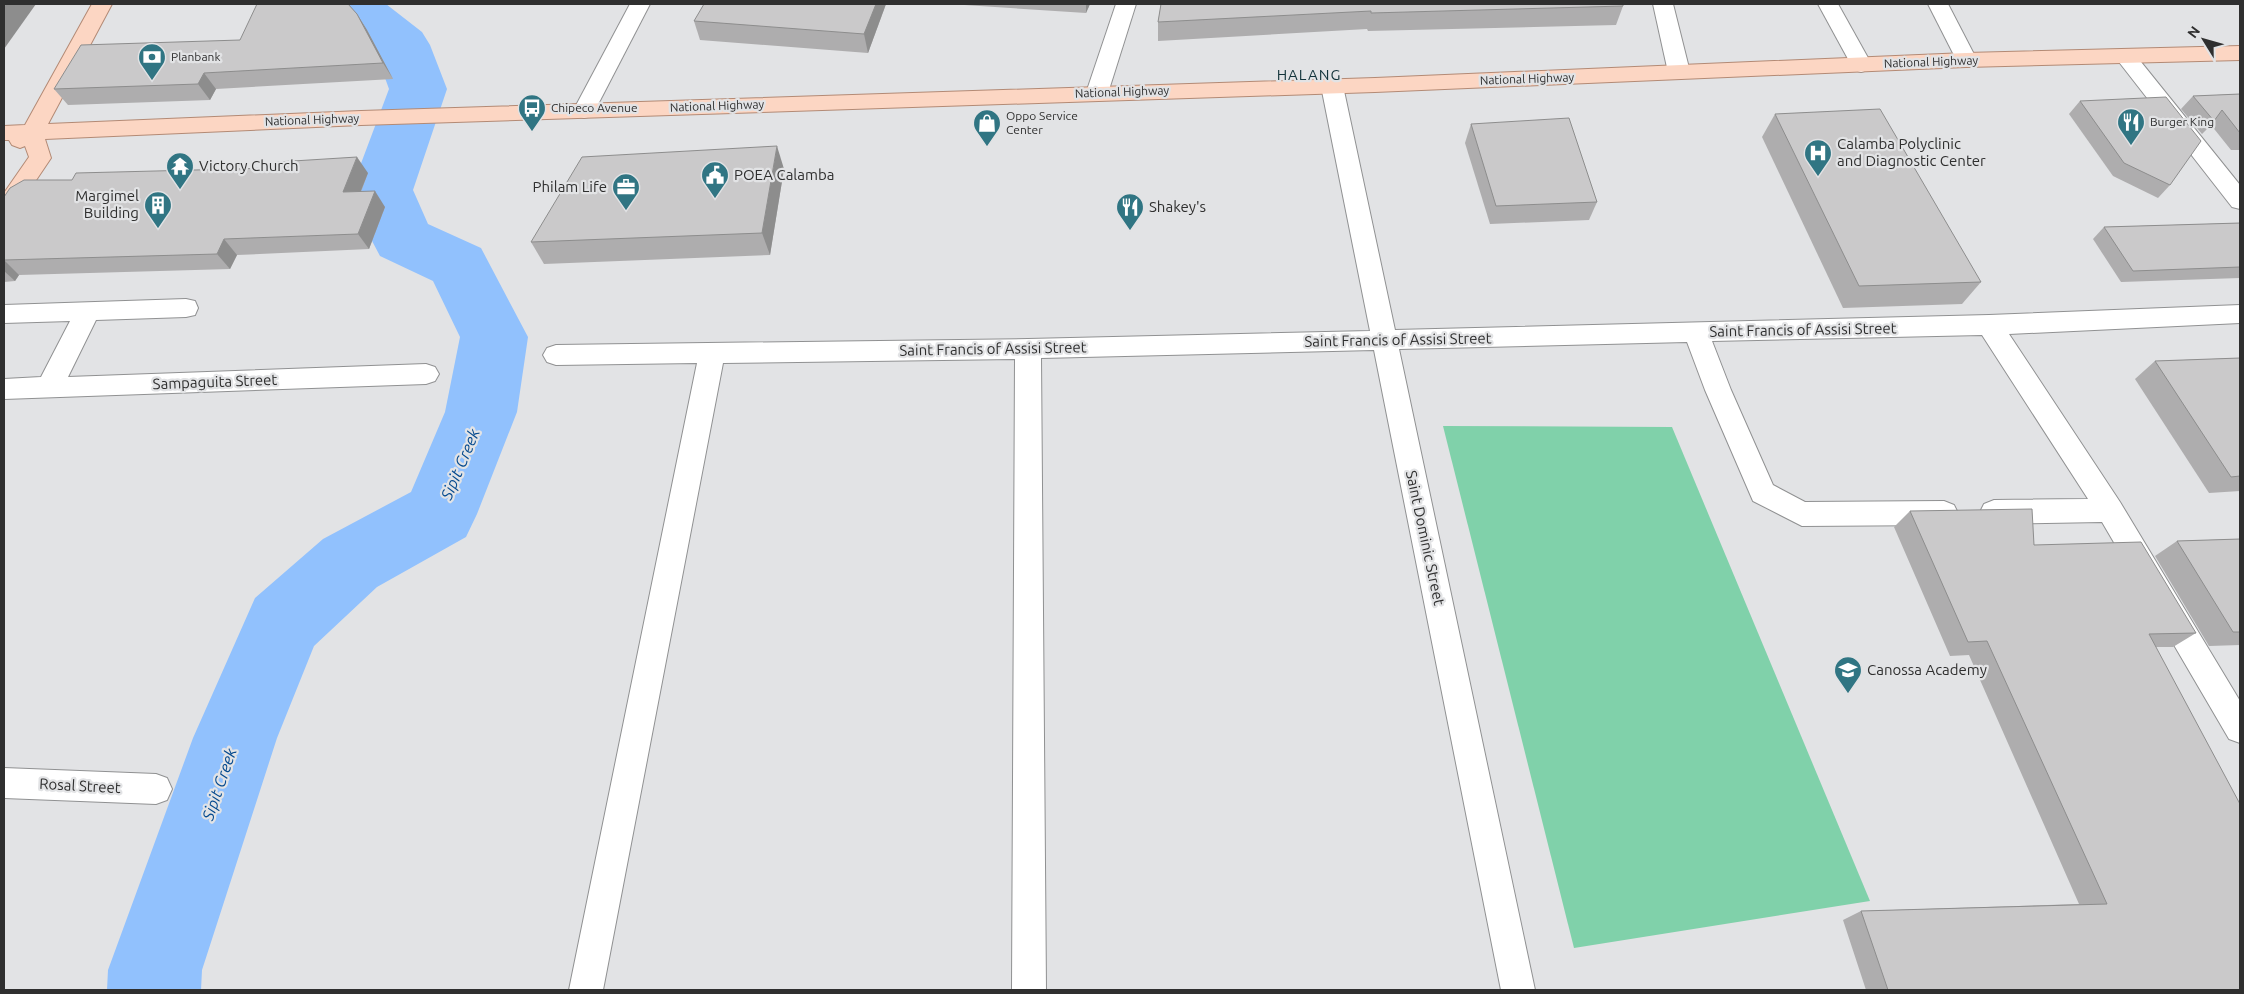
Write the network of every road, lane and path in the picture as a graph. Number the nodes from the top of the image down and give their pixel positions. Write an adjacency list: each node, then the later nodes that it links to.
1 (102, 4): 15 (main road)
2 (640, 4): 14 (street)
3 (1126, 4): 13 (street)
4 (1662, 4): 11 (street)
5 (1828, 4): 10 (street)
6 (1938, 4): 9 (street)
7 (2240, 53): 8 (main road, National Highway)
8 (2126, 57): 9 (main road, National Highway); 18 (street)
9 (1966, 60): 10 (main road, National Highway)
10 (1861, 64): 11 (main road, National Highway)
11 (1679, 72): 12 (main road, National Highway)
12 (1332, 86): 13 (main road, National Highway); 26 (street, Saint Dominic Street)
13 (1097, 93): 14 (main road, National Highway)
14 (584, 111): 15 (main road, National Highway)
15 (32, 132): 16 (main road, National Highway); 17 (main road); 19 (main road)
16 (4, 133)
17 (4, 150)
18 (2240, 201)
19 (4, 210)
20 (186, 308): 21 (street)
21 (88, 311): 22 (street); 31 (street)
22 (4, 314)
23 (2240, 314): 24 (street, Saint Francis of Assisi Street)
24 (1989, 325): 25 (street, Saint Francis of Assisi Street); 33 (street)
25 (1696, 332): 26 (street, Saint Francis of Assisi Street); 33 (street)
26 (1384, 340): 27 (street, Saint Francis of Assisi Street); 39 (street, Saint Dominic Street)
27 (1028, 349): 28 (street, Saint Francis of Assisi Street); 38 (street)
28 (712, 354): 29 (street, Saint Francis of Assisi Street); 37 (street)
29 (556, 355)
30 (426, 374): 31 (street, Sampaguita Street)
31 (48, 388): 32 (street, Sampaguita Street)
32 (4, 389)
33 (2110, 510): 34 (street)
34 (2240, 729)
35 (4, 782): 36 (street, Rosal Street)
36 (156, 789)
37 (586, 990)
38 (1029, 990)
39 (1518, 990)

